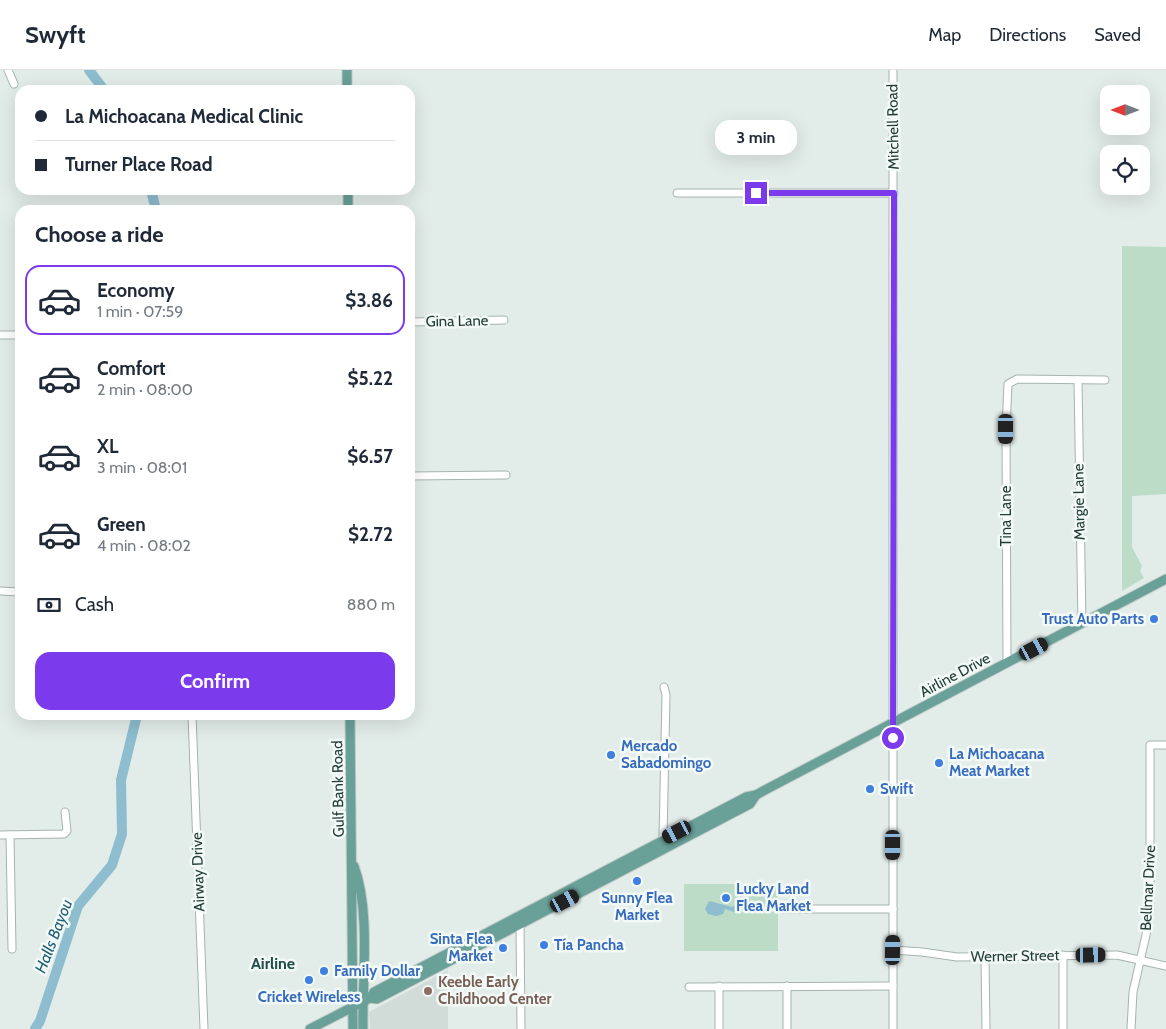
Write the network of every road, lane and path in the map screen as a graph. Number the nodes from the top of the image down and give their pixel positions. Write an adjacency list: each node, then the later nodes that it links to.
1 (8, 70): 4 (street)
2 (347, 70): 5 (main road)
3 (893, 70): 7 (street, Mitchell Road)
4 (14, 84)
5 (347, 85)
6 (677, 193): 7 (street)
7 (894, 193): 24 (street, Mitchell Road)
8 (504, 320): 9 (street, Gina Lane)
9 (415, 322)
10 (15, 334): 11 (street)
11 (0, 335)
12 (1078, 380): 13 (street); 19 (street, Margie Lane); 20 (street, Tina Lane)
13 (1105, 380)
14 (506, 475): 15 (street)
15 (415, 476)
16 (1166, 579): 19 (main road, Airline Drive)
17 (0, 591): 18 (street)
18 (15, 592)
19 (1082, 624): 20 (main road, Airline Drive)
20 (1007, 662): 24 (main road, Airline Drive)
21 (664, 688): 30 (street)
22 (192, 720): 48 (street, Airway Drive)
23 (350, 720): 32 (main road, Gulf Bank Road)
24 (893, 724): 26 (main road, Airline Drive); 34 (street, Mitchell Road)
25 (1166, 745): 40 (street, Bellmar Drive)
26 (756, 795): 30 (main road, Airline Drive); 31 (main road, Airline Drive)
27 (65, 812): 29 (street)
28 (0, 835): 29 (street)
29 (10, 835): 36 (street)
30 (663, 839): 31 (main road); 46 (main road, Airline Drive)
31 (674, 844): 35 (main road, Airline Drive)
32 (353, 863): 46 (main road, Gulf Bank Road); 47 (main road, Gulf Bank Road)
33 (783, 909): 34 (street)
34 (893, 909): 37 (street, Mitchell Road)
35 (520, 925): 46 (main road, Airline Drive); 52 (street)
36 (12, 949)
37 (893, 950): 39 (street, Werner Street); 44 (street, Mitchell Road)
38 (1063, 955): 39 (street, Werner Street); 40 (street, Werner Street); 57 (street)
39 (986, 957): 56 (street)
40 (1140, 959): 41 (street, Werner Street); 58 (street, Bellmar Drive)
41 (1166, 966)
42 (719, 986): 43 (street); 45 (street); 53 (street)
43 (787, 986): 44 (street); 54 (street)
44 (893, 986): 55 (street, Mitchell Road)
45 (689, 987)
46 (366, 1001): 47 (main road, Airline Drive); 51 (main road, Gulf Bank Road)
47 (353, 1008): 49 (main road, Airline Drive); 50 (main road, Gulf Bank Road)
48 (204, 1029)
49 (310, 1029)
50 (353, 1029)
51 (364, 1029)
52 (521, 1029)
53 (720, 1029)
54 (787, 1029)
55 (893, 1029)
56 (986, 1029)
57 (1063, 1029)
58 (1131, 1029)

